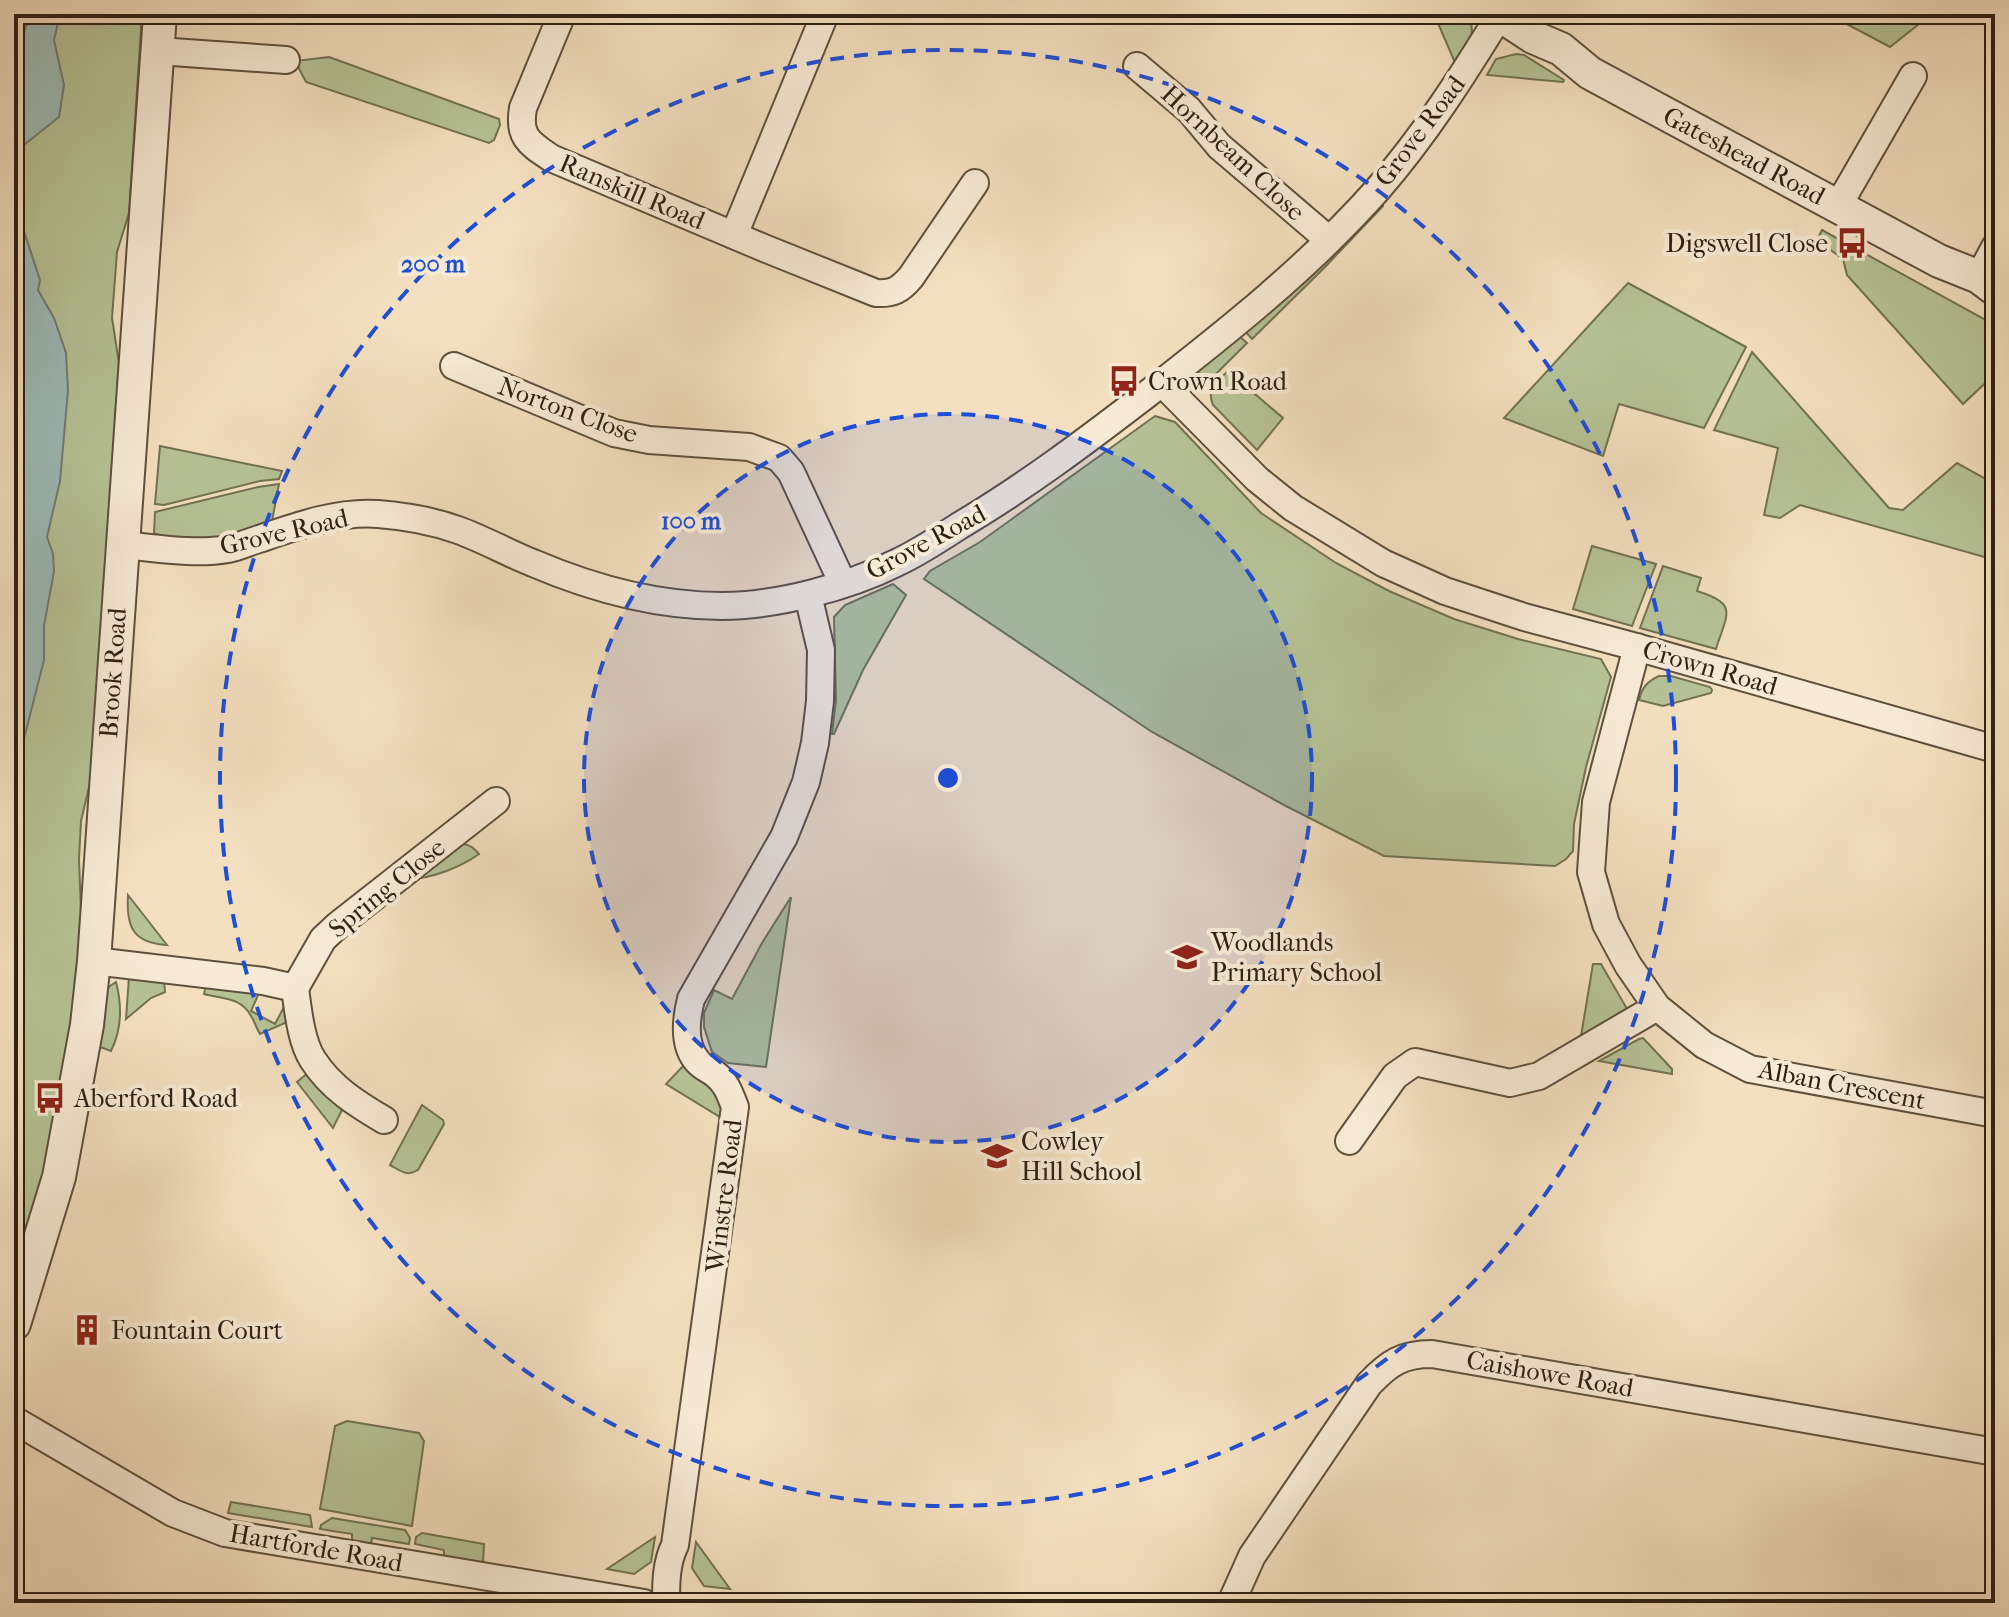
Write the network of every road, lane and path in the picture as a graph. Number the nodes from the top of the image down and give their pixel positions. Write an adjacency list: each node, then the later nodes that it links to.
1 (160, 14): 5 (street, Brook Road)
2 (562, 14): 11 (street, Ranskill Road)
3 (825, 14): 11 (street, Ranskill Road)
4 (1499, 14): 10 (street, Gateshead Road); 12 (street, Grove Road)
5 (158, 51): 6 (street); 17 (street, Brook Road)
6 (286, 60)
7 (1137, 66): 12 (street, Hornbeam Close)
8 (1913, 76): 10 (street)
9 (975, 183): 11 (street, Ranskill Road)
10 (1838, 206): 14 (street, Gateshead Road)
11 (734, 235)
12 (1329, 240): 16 (street, Grove Road)
13 (1995, 247): 14 (street)
14 (1987, 283)
15 (454, 366): 18 (street, Norton Close)
16 (1162, 383): 18 (street, Grove Road); 20 (street, Crown Road)
17 (122, 545): 19 (street, Grove Road); 23 (street, Brook Road)
18 (843, 584): 19 (street, Grove Road)
19 (808, 595): 34 (street, Winstre Road)
20 (1637, 647): 21 (street, Crown Road); 25 (street, Alban Crescent)
21 (1995, 749)
22 (496, 801): 24 (street, Spring Close)
23 (94, 961): 24 (street); 29 (street, Brook Road)
24 (295, 988): 27 (street)
25 (1657, 1007): 26 (street, Alban Crescent); 28 (street)
26 (1995, 1114)
27 (384, 1120)
28 (1349, 1141)
29 (21, 1273): 30 (street, Brook Road)
30 (14, 1324)
31 (14, 1420): 33 (street, Hartforde Road)
32 (1995, 1452): 35 (street, Caishowe Road)
33 (644, 1603)
34 (666, 1603)
35 (1231, 1603)

